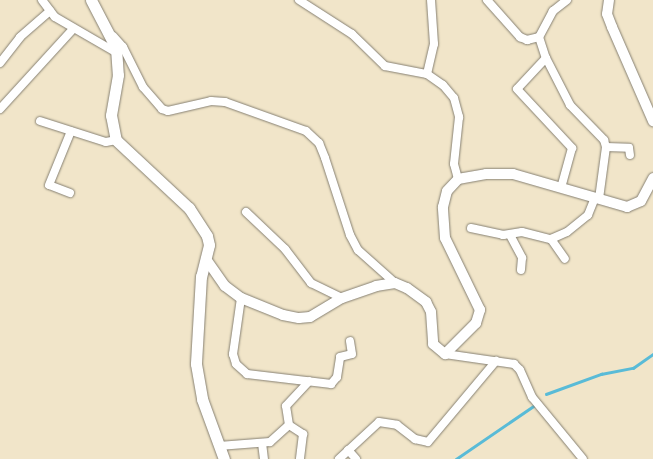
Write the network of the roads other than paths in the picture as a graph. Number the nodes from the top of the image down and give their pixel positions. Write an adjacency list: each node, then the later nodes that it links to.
1 (42, 0): 8 (street)
2 (90, 0): 10 (main road)
3 (299, 0): 15 (street)
4 (431, 0): 15 (street)
5 (487, 0): 11 (street)
6 (567, 0): 11 (street)
7 (606, 1): 18 (street)
8 (50, 11): 9 (street); 14 (street)
9 (73, 29): 12 (street); 16 (street)
10 (107, 30): 12 (main road); 35 (street)
11 (539, 37): 13 (street)
12 (117, 53): 20 (main road)
13 (546, 58): 21 (street); 25 (street)
14 (0, 63)
15 (427, 74): 24 (street)
16 (0, 109)
17 (40, 121): 19 (street)
18 (653, 121)
19 (71, 131): 20 (street); 26 (street)
20 (116, 140): 32 (main road)
21 (606, 147): 22 (street); 27 (street)
22 (630, 156)
23 (653, 178): 27 (street)
24 (458, 179): 25 (street); 39 (street)
25 (560, 188): 27 (street)
26 (70, 193)
27 (597, 198): 31 (street)
28 (246, 212): 37 (street)
29 (472, 228): 30 (street)
30 (510, 235): 31 (street); 34 (street)
31 (551, 239): 33 (street)
32 (206, 259): 36 (street); 44 (main road)
33 (565, 259)
34 (520, 270)
35 (395, 283): 37 (street); 39 (street)
36 (241, 298): 37 (street); 41 (street)
37 (342, 298)
38 (350, 341): 41 (street)
39 (444, 354): 40 (street)
40 (496, 361): 45 (street); 51 (street)
41 (309, 381): 42 (street)
42 (289, 425): 43 (street); 48 (street)
43 (262, 443): 44 (street); 47 (street)
44 (219, 446): 46 (main road)
45 (348, 450): 49 (street); 50 (street)
46 (224, 459)
47 (264, 459)
48 (300, 459)
49 (338, 459)
50 (356, 459)
51 (583, 459)

